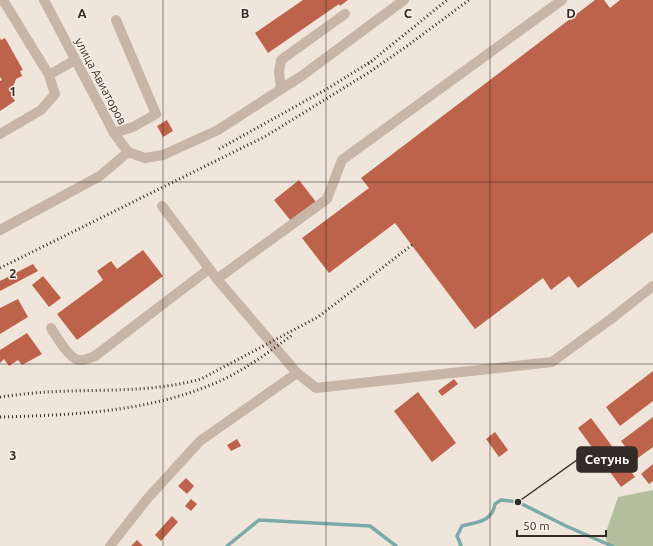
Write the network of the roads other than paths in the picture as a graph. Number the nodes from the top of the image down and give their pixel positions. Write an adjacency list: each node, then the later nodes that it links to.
1 (3, 0): 8 (street)
2 (44, 0): 7 (street, улица Авиаторов)
3 (404, 0): 9 (street)
4 (562, 0): 16 (street)
5 (345, 14): 9 (street)
6 (116, 20): 10 (street)
7 (75, 60): 8 (street); 10 (street, улица Авиаторов)
8 (49, 74): 11 (street)
9 (281, 89): 12 (street)
10 (114, 133): 12 (street, улица Авиаторов)
11 (0, 134)
12 (128, 152): 14 (street)
13 (162, 206): 15 (street)
14 (0, 230)
15 (209, 269): 16 (street); 18 (street)
16 (217, 279): 19 (street)
17 (653, 286): 19 (street)
18 (51, 328)
19 (297, 374): 20 (street)
20 (110, 546)

